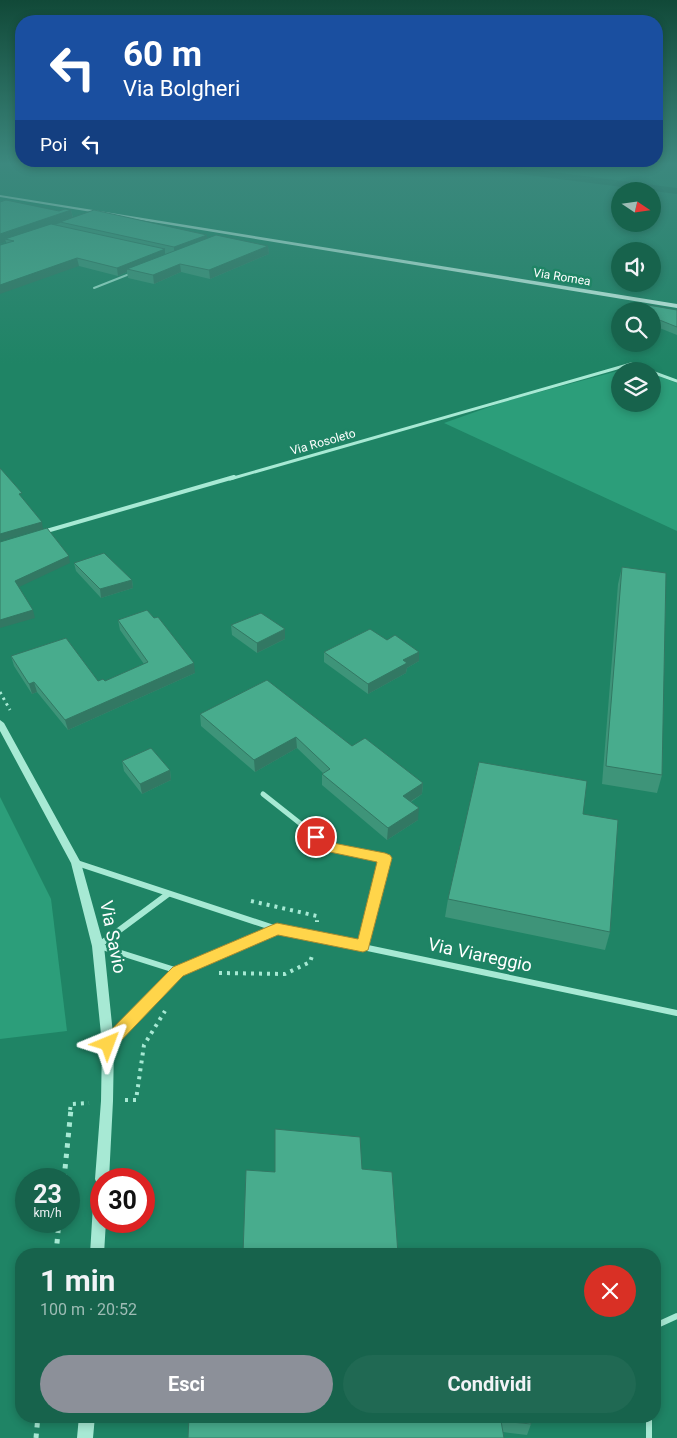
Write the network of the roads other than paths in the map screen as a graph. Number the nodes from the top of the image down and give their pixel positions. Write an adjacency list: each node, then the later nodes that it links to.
1 (209, 229): 2 (main road, Via Romea)
2 (234, 233): 3 (lane); 6 (main road, Via Romea)
3 (225, 236)
4 (139, 270): 5 (lane)
5 (94, 288)
6 (677, 306)
7 (611, 370): 10 (street, Via Rosoleto)
8 (661, 375): 9 (street, Via Rosoleto)
9 (677, 381)
10 (38, 534)
11 (0, 723): 13 (street, Via Savio)
12 (264, 794): 17 (street)
13 (76, 863): 14 (street, Via Viareggio); 16 (street, Via Savio)
14 (168, 894): 15 (street, Via Viareggio); 16 (street)
15 (277, 929): 17 (street, Via Viareggio); 18 (street)
16 (98, 946): 18 (street); 20 (street, Via Savio)
17 (363, 946): 19 (street, Via Viareggio)
18 (178, 971): 20 (street)
19 (677, 1013)
20 (108, 1044): 21 (street, Via Savio)
21 (103, 1168)
22 (98, 1233): 23 (street)
23 (97, 1248)
24 (677, 1316): 25 (lane)
25 (661, 1323)
26 (86, 1423): 28 (street)
27 (649, 1423): 29 (lane)
28 (85, 1438)
29 (649, 1438)

